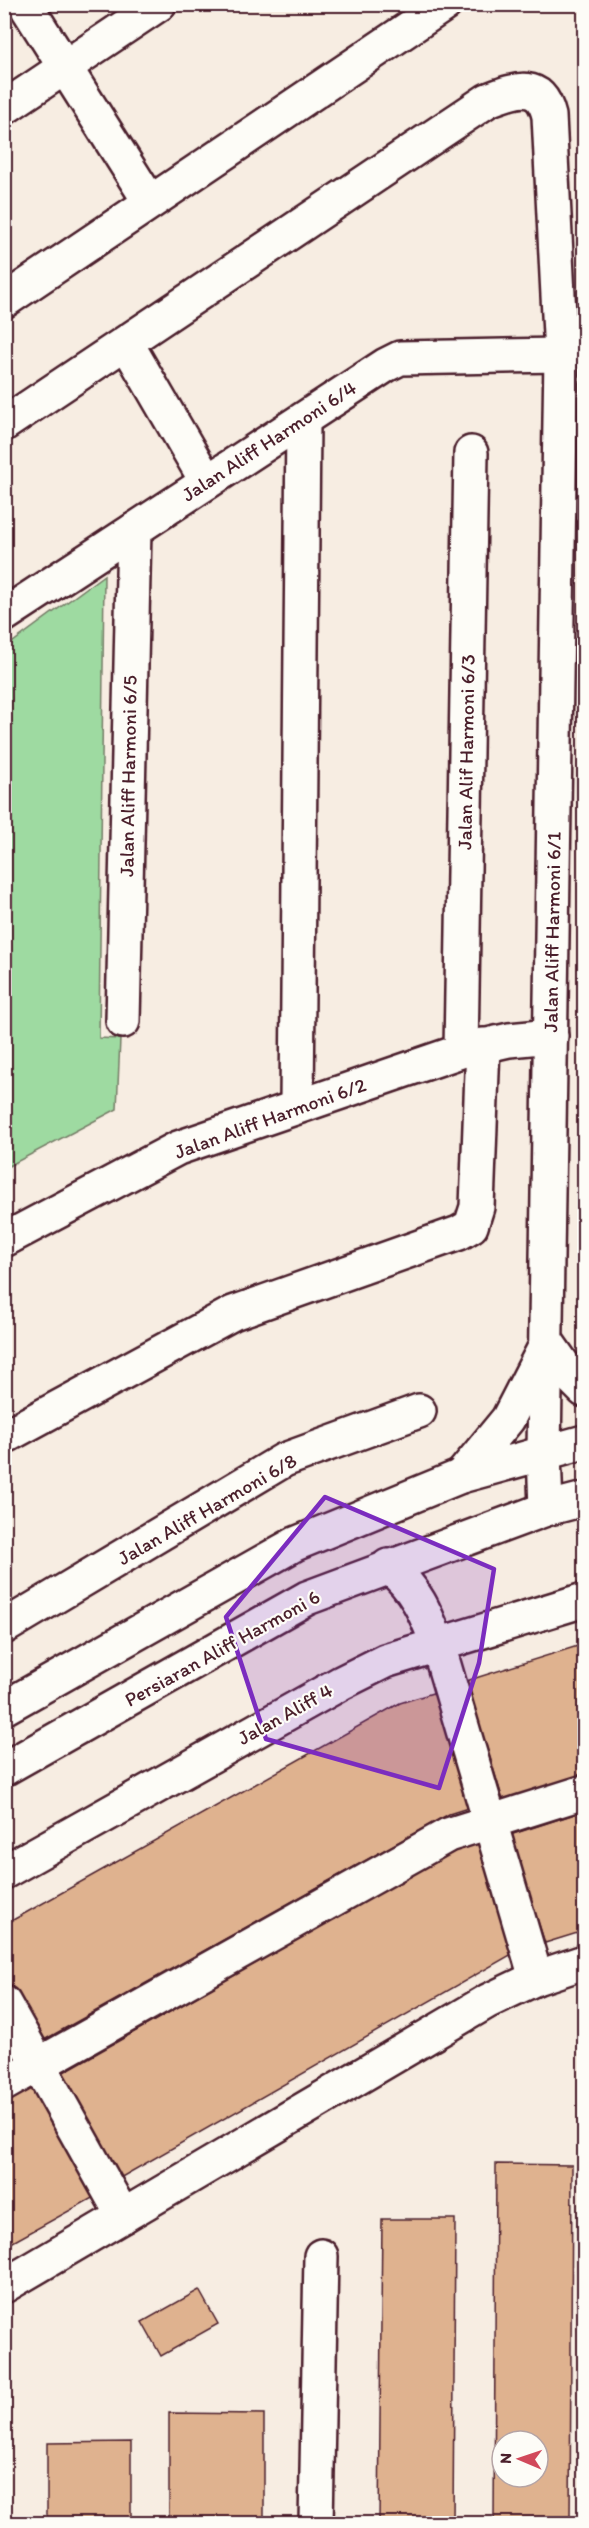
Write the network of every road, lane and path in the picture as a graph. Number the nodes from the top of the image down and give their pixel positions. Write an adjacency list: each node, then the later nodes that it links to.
1 (25, 4): 4 (street)
2 (159, 4): 4 (street)
3 (445, 4): 6 (street)
4 (64, 68): 5 (street); 6 (street)
5 (4, 108)
6 (150, 202): 7 (street)
7 (4, 301)
8 (127, 344): 9 (street, Jalan Aliff Harmoni 6/1); 11 (street); 13 (street)
9 (561, 355): 10 (street, Jalan Aliff Harmoni 6/4); 17 (street, Jalan Aliff Harmoni 6/1)
10 (303, 420): 13 (street, Jalan Aliff Harmoni 6/4); 19 (street)
11 (4, 424)
12 (471, 453): 18 (street, Jalan Alif Harmoni 6/3)
13 (207, 482): 14 (street, Jalan Aliff Harmoni 6/4)
14 (134, 530): 15 (street, Jalan Aliff Harmoni 6/4); 16 (street, Jalan Aliff Harmoni 6/5)
15 (4, 615)
16 (123, 1021)
17 (550, 1036): 18 (street, Jalan Aliff Harmoni 6/2); 21 (street, Jalan Aliff Harmoni 6/1)
18 (472, 1048): 19 (street, Jalan Aliff Harmoni 6/2); 24 (street, Jalan Alif Harmoni 6/3)
19 (297, 1106): 20 (street, Jalan Aliff Harmoni 6/2)
20 (4, 1240)
21 (548, 1341): 22 (street); 26 (street, Jalan Aliff Harmoni 6/1); 27 (street)
22 (585, 1390)
23 (419, 1412): 32 (street, Jalan Aliff Harmoni 6/8)
24 (4, 1437)
25 (585, 1442): 26 (street)
26 (544, 1452): 27 (street); 29 (street, Jalan Aliff Harmoni 6/1)
27 (461, 1476): 34 (street)
28 (585, 1499): 29 (street, Persiaran Aliff Harmoni 6)
29 (546, 1509): 30 (street, Persiaran Aliff Harmoni 6)
30 (388, 1566): 33 (street); 35 (street, Persiaran Aliff Harmoni 6)
31 (585, 1600): 33 (street, Jalan Aliff 4)
32 (4, 1627)
33 (438, 1645): 37 (street); 38 (street, Jalan Aliff 4)
34 (4, 1708)
35 (4, 1769)
36 (585, 1791): 37 (street)
37 (490, 1821): 40 (street); 42 (street)
38 (4, 1872)
39 (585, 1962): 40 (street)
40 (536, 1978): 44 (street)
41 (4, 2003): 42 (street)
42 (39, 2065): 43 (street); 44 (street)
43 (4, 2084)
44 (123, 2216): 46 (street)
45 (321, 2256): 47 (street)
46 (4, 2286)
47 (316, 2523)

